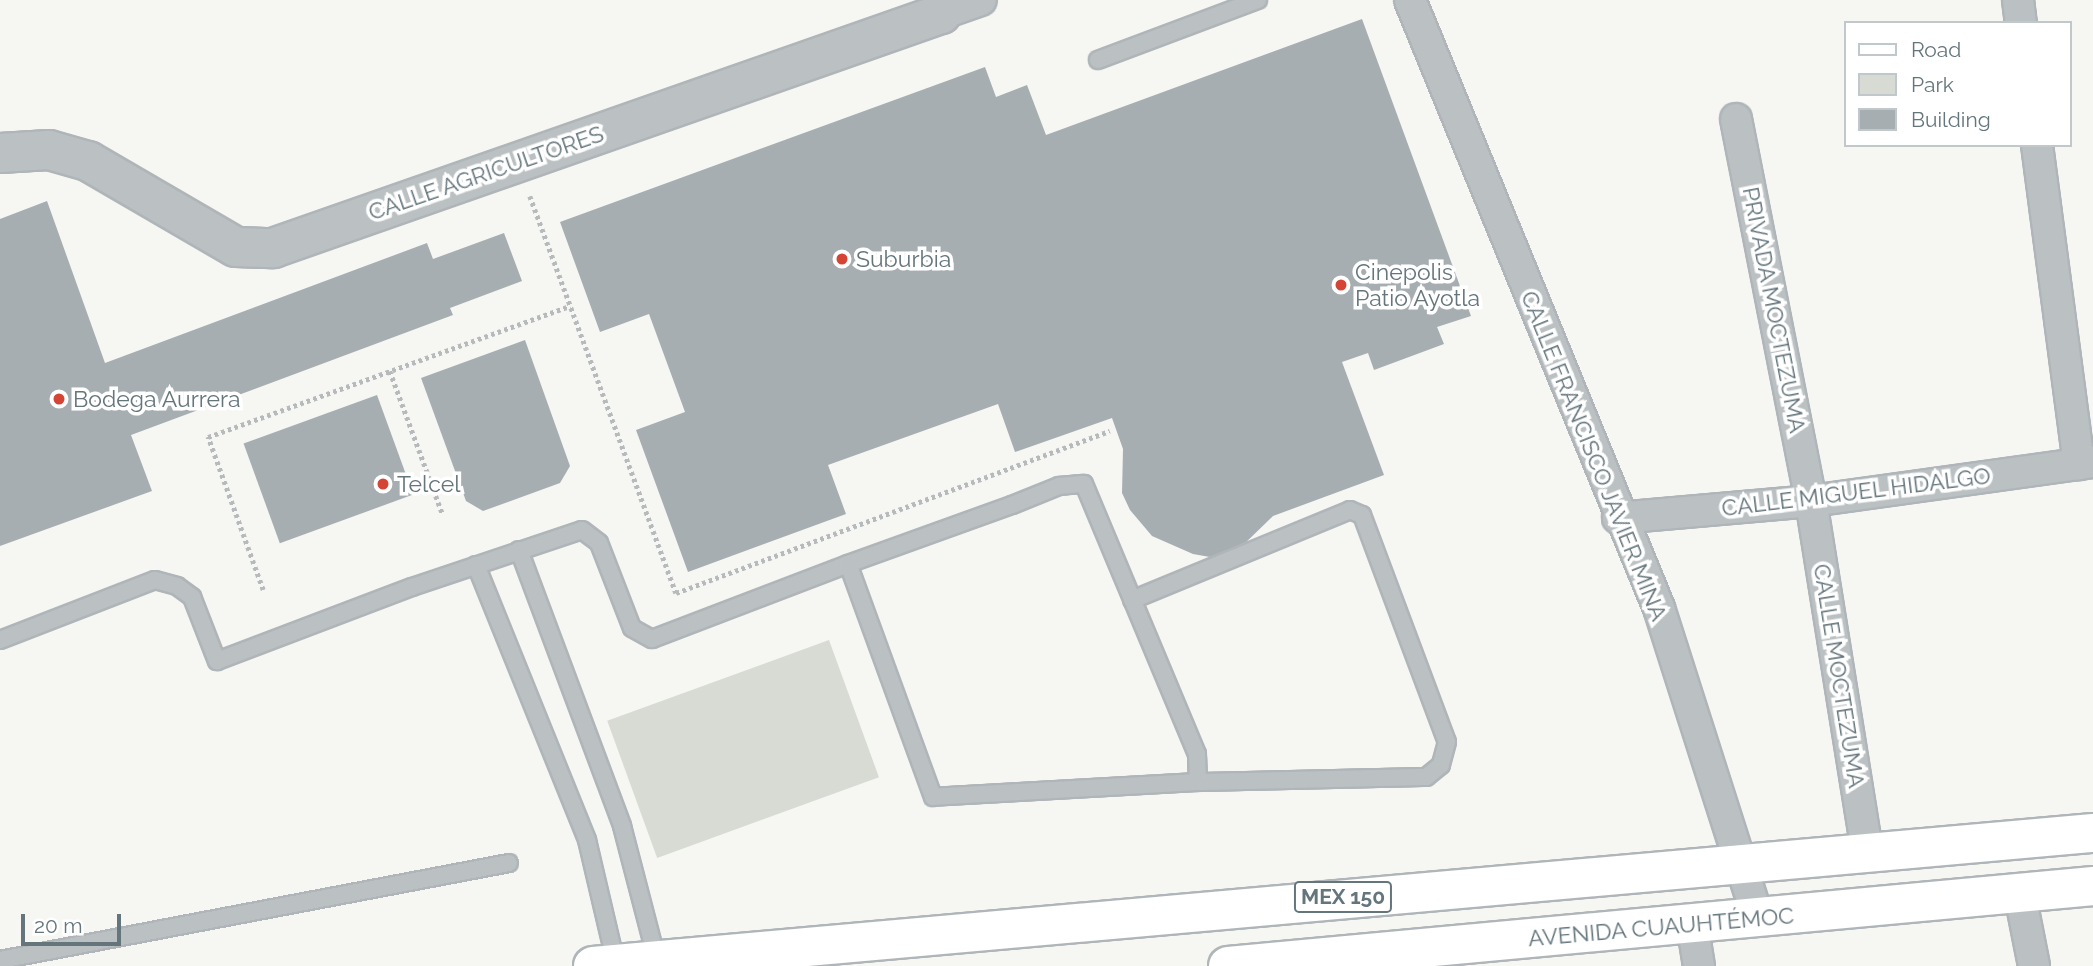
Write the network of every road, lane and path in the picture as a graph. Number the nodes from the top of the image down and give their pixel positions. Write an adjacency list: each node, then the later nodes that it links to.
1 (981, 0): 5 (street, CALLE AGRICULTORES)
2 (1258, 0): 7 (lane)
3 (1410, 0): 18 (street, CALLE FRANCISCO JAVIER MINA)
4 (2018, 0): 6 (street)
5 (942, 7): 11 (street, CALLE AGRICULTORES)
6 (2021, 21)
7 (1098, 61)
8 (1736, 119): 16 (street, PRIVADA MOCTEZUMA)
9 (2037, 147): 15 (street)
10 (0, 153): 11 (street, CALLE AGRICULTORES)
11 (517, 162): 12 (path)
12 (570, 306): 13 (path); 14 (path)
13 (390, 371): 17 (path); 22 (path)
14 (1111, 431)
15 (2086, 463): 16 (street, CALLE MIGUEL HIDALGO)
16 (1811, 501): 18 (street, CALLE MIGUEL HIDALGO); 27 (street, CALLE MOCTEZUMA)
17 (443, 516)
18 (1618, 518): 28 (street, CALLE FRANCISCO JAVIER MINA)
19 (519, 550): 20 (lane); 21 (lane); 35 (lane)
20 (849, 564): 23 (lane); 25 (lane)
21 (476, 565): 24 (lane); 36 (lane)
22 (263, 590)
23 (1132, 600): 25 (lane); 25 (lane)
24 (0, 640)
25 (1198, 782)
26 (2093, 832): 27 (main road, MEX 150)
27 (1867, 852): 28 (main road, MEX 150)
28 (1738, 861): 32 (street, CALLE FRANCISCO JAVIER MINA); 35 (main road, MEX 150)
29 (509, 863): 34 (lane)
30 (2093, 886): 31 (main road, AVENIDA CUAUHTÉMOC)
31 (2020, 895): 32 (main road, AVENIDA CUAUHTÉMOC); 39 (street)
32 (1758, 919): 33 (main road, AVENIDA CUAUHTÉMOC)
33 (1692, 923): 37 (main road, AVENIDA CUAUHTÉMOC); 38 (street)
34 (0, 960)
35 (658, 962): 36 (main road, MEX 150)
36 (608, 965)
37 (1244, 965)
38 (1699, 966)
39 (2034, 966)

